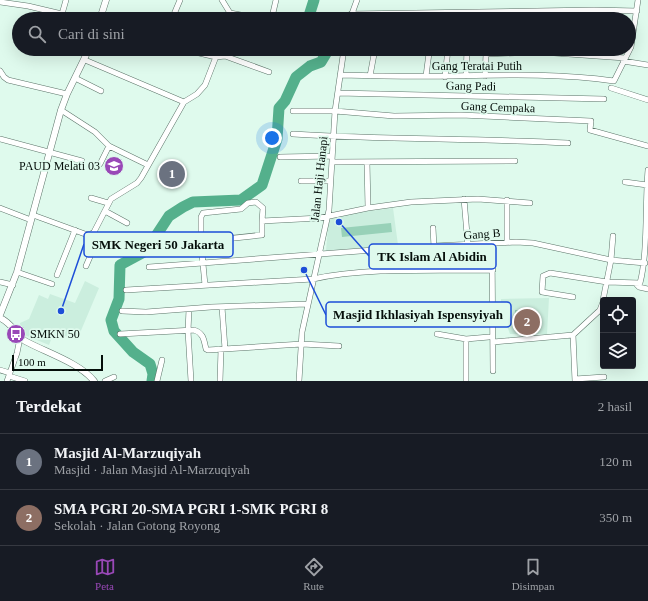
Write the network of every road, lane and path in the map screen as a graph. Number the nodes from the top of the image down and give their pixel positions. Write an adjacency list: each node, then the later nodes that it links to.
1 (66, 0): 11 (street)
2 (106, 0): 12 (street)
3 (180, 0): 13 (street)
4 (222, 0): 14 (street)
5 (276, 0): 15 (street)
6 (357, 0): 16 (street)
7 (638, 0): 9 (street)
8 (0, 2): 10 (street)
9 (637, 11): 17 (street); 18 (street)
10 (52, 12)
11 (63, 12)
12 (102, 12)
13 (175, 12)
14 (229, 12)
15 (273, 12)
16 (352, 12)
17 (533, 12)
18 (636, 15)
19 (86, 56): 30 (street)
20 (212, 56): 29 (street)
21 (343, 56): 35 (street, Jalan Haji Hanapi)
22 (374, 56): 36 (street)
23 (429, 56): 37 (street)
24 (447, 56): 38 (street)
25 (467, 56): 39 (street)
26 (486, 56): 40 (street)
27 (587, 56): 31 (street)
28 (626, 56): 31 (street)
29 (216, 57): 34 (street); 48 (street)
30 (85, 60): 41 (street); 48 (street)
31 (624, 60): 32 (street); 40 (street, Gang Teratai Putih)
32 (648, 65)
33 (0, 71): 45 (street)
34 (269, 72)
35 (340, 75): 36 (street, Gang Teratai Putih); 44 (street, Jalan Haji Hanapi)
36 (370, 76): 37 (street, Gang Teratai Putih)
37 (426, 76): 38 (street, Gang Teratai Putih)
38 (445, 76): 39 (street, Gang Teratai Putih)
39 (466, 76): 40 (street, Gang Teratai Putih)
40 (484, 76)
41 (75, 78): 43 (street); 45 (street)
42 (611, 88): 47 (street)
43 (102, 91)
44 (338, 92): 46 (street, Gang Padi); 51 (street, Jalan Haji Hanapi)
45 (67, 94): 49 (street)
46 (604, 99)
47 (648, 100)
48 (184, 102): 65 (street)
49 (61, 110): 56 (street); 58 (street)
50 (293, 111): 51 (street)
51 (336, 111): 53 (street, Jalan Haji Hanapi); 57 (street, Gang Cempaka)
52 (293, 134): 53 (street)
53 (334, 137): 55 (street); 60 (street, Jalan Haji Hanapi)
54 (0, 139): 58 (street)
55 (568, 143)
56 (109, 146): 64 (street); 65 (street)
57 (648, 146)
58 (50, 152): 61 (street); 80 (street)
59 (280, 157): 60 (street)
60 (332, 159): 63 (street); 68 (street, Jalan Haji Hanapi)
61 (82, 161)
62 (515, 161): 63 (street)
63 (367, 162): 77 (street)
64 (100, 164)
65 (148, 165): 74 (street)
66 (648, 170): 70 (street)
67 (301, 181): 68 (street)
68 (330, 181): 79 (street, Jalan Haji Hanapi)
69 (625, 182): 70 (street)
70 (646, 185): 96 (street)
71 (91, 198): 74 (street)
72 (464, 199): 73 (street); 77 (street); 91 (street)
73 (506, 200): 75 (street); 88 (street)
74 (108, 203): 78 (street)
75 (530, 203)
76 (0, 208): 80 (street)
77 (368, 208): 79 (street)
78 (104, 211): 82 (street); 85 (street)
79 (327, 216): 81 (street); 93 (street, Jalan Haji Hanapi)
80 (32, 217): 84 (street); 100 (street)
81 (262, 222): 87 (street); 87 (street)
82 (127, 223)
83 (432, 228): 92 (street)
84 (75, 230): 85 (street); 101 (street)
85 (91, 234): 97 (street)
86 (613, 236): 94 (street)
87 (201, 243): 90 (street); 95 (street)
88 (507, 243): 89 (street, Gang B); 94 (street, Gang B)
89 (492, 244): 91 (street, Gang B); 99 (street)
90 (159, 246)
91 (468, 246): 92 (street, Gang B)
92 (434, 247): 93 (street, Gang B)
93 (319, 254): 95 (street, Gang B); 102 (street, Jalan Haji Hanapi)
94 (611, 260): 96 (street, Gang B); 104 (street)
95 (203, 263): 98 (street, Gang B); 107 (street)
96 (645, 263): 108 (street)
97 (86, 266)
98 (149, 267)
99 (493, 270): 102 (street); 126 (street)
100 (18, 272): 105 (street); 106 (street)
101 (57, 275)
102 (313, 279): 107 (street); 113 (street, Jalan Haji Hanapi)
103 (0, 282): 106 (street)
104 (607, 282): 108 (street); 111 (street); 112 (street)
105 (52, 284)
106 (13, 285): 118 (street)
107 (205, 285): 110 (street)
108 (637, 285): 109 (street)
109 (648, 289)
110 (126, 290)
111 (573, 297)
112 (604, 297)
113 (307, 304): 114 (street); 127 (street, Jalan Haji Hanapi)
114 (222, 307): 115 (street); 129 (street)
115 (189, 308): 117 (street); 119 (street)
116 (600, 310): 122 (street)
117 (122, 311)
118 (0, 317): 124 (street)
119 (188, 331): 120 (street); 129 (street); 141 (street)
120 (120, 334)
121 (437, 334): 125 (street)
122 (572, 335): 126 (street); 136 (street)
123 (488, 337): 125 (street)
124 (20, 338): 133 (street); 138 (street)
125 (466, 339): 144 (street)
126 (493, 342): 132 (street)
127 (302, 344): 128 (street); 129 (street); 143 (street, Jalan Haji Hanapi)
128 (339, 346)
129 (223, 349): 142 (street)
130 (162, 360): 140 (street)
131 (0, 370): 133 (street)
132 (493, 371)
133 (9, 377): 137 (street)
134 (114, 377): 139 (street)
135 (604, 377): 136 (street)
136 (575, 380)
137 (25, 381)
138 (94, 381)
139 (105, 381)
140 (157, 381)
141 (191, 381)
142 (220, 381)
143 (299, 381)
144 (466, 381)

